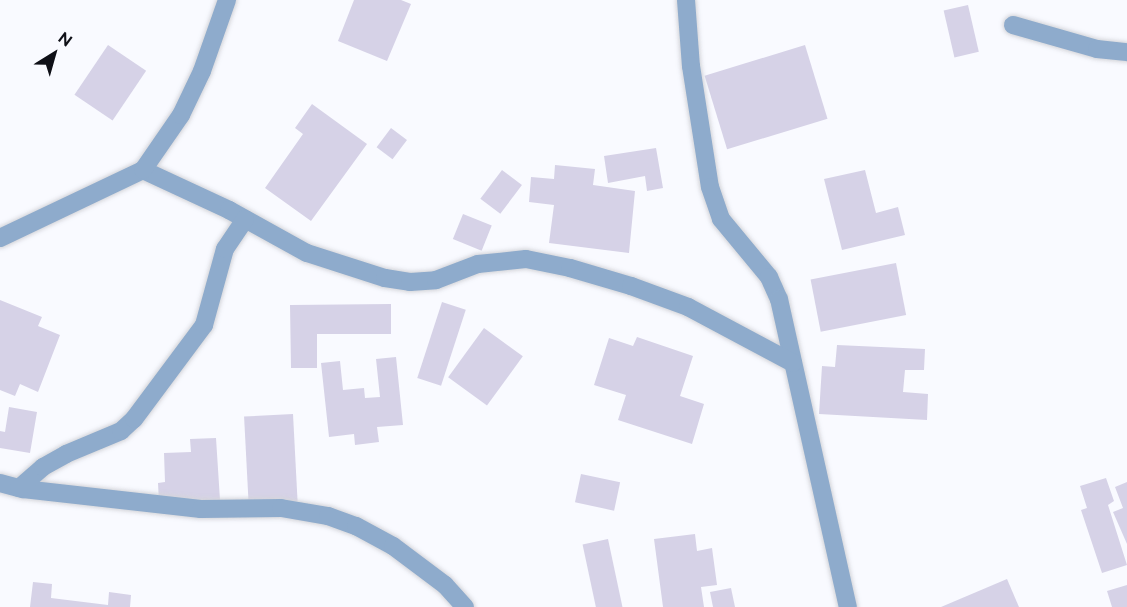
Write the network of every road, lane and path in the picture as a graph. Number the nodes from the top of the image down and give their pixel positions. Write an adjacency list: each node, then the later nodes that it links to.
1 (227, 0): 5 (street)
2 (686, 0): 8 (street)
3 (1012, 25): 4 (street)
4 (1127, 52)
5 (142, 170): 6 (street); 7 (street)
6 (245, 219): 8 (street); 10 (street)
7 (0, 238)
8 (793, 363): 12 (street)
9 (0, 483): 10 (street)
10 (19, 488): 11 (street)
11 (465, 607)
12 (848, 607)

